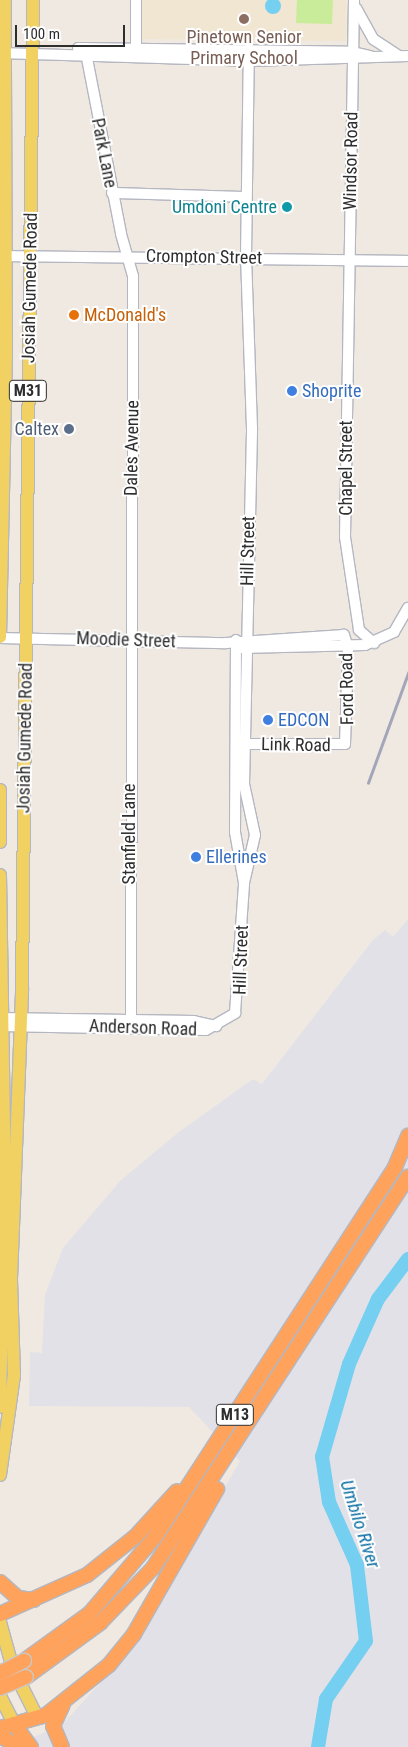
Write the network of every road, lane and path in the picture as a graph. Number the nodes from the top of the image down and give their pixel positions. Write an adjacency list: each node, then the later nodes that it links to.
1 (5, 0): 6 (main road, Josiah Gumede Road / M31)
2 (33, 0): 7 (main road, Josiah Gumede Road / M31)
3 (136, 0): 9 (street)
4 (354, 0): 10 (street, Windsor Road); 11 (street)
5 (249, 49): 9 (street); 10 (street); 12 (street, Hill Street)
6 (2, 51): 7 (street); 15 (main road, Josiah Gumede Road / M31)
7 (33, 51): 8 (street); 16 (main road, Josiah Gumede Road / M31)
8 (85, 52): 9 (street); 13 (street, Park Lane)
9 (136, 53): 12 (street)
10 (353, 56): 11 (street); 12 (street); 19 (street, Windsor Road)
11 (405, 56)
12 (248, 61): 14 (street, Hill Street)
13 (112, 193): 14 (street); 17 (street, Park Lane)
14 (246, 197): 18 (street, Hill Street)
15 (1, 256): 16 (street, Crompton Street); 24 (main road, Josiah Gumede Road / M31)
16 (30, 256): 17 (street, Crompton Street); 25 (main road, Josiah Gumede Road / M31)
17 (130, 256): 18 (street, Crompton Street); 26 (street, Dales Avenue)
18 (246, 257): 19 (street, Crompton Street); 28 (street, Hill Street)
19 (350, 261): 20 (street, Crompton Street); 22 (street, Chapel Street)
20 (408, 261)
21 (408, 608): 29 (street)
22 (356, 614): 23 (street); 29 (street, Chapel Street)
23 (344, 635): 28 (street, Moodie Street); 30 (street, Ford Road)
24 (0, 637): 25 (street, Moodie Street)
25 (26, 637): 26 (street, Moodie Street); 40 (main road, Josiah Gumede Road / M31)
26 (131, 640): 27 (street, Moodie Street); 41 (street, Stanfield Lane)
27 (233, 643): 28 (street, Moodie Street); 36 (street, Hill Street)
28 (247, 643): 30 (street, Moodie Street); 31 (street, Hill Street)
29 (374, 643): 30 (street, Moodie Street)
30 (348, 648): 32 (street, Ford Road)
31 (246, 744): 32 (street, Link Road); 35 (street, Hill Street)
32 (345, 744)
33 (0, 790): 34 (main road, Josiah Gumede Road)
34 (0, 842)
35 (255, 844): 36 (street); 38 (street, Hill Street)
36 (235, 845): 38 (street, Hill Street)
37 (0, 875): 39 (main road)
38 (244, 883): 43 (street, Hill Street)
39 (0, 1018): 40 (street, Anderson Road); 42 (main road)
40 (21, 1021): 41 (street, Anderson Road); 42 (street, Anderson Road); 49 (main road, Josiah Gumede Road / M31)
41 (131, 1024): 43 (street, Anderson Road)
42 (0, 1026): 48 (main road)
43 (217, 1027)
44 (408, 1136): 46 (highway, M13)
45 (408, 1177): 47 (highway, M13)
46 (296, 1321): 51 (highway); 54 (highway, M13, bridge)
47 (284, 1371): 55 (highway, M13, bridge); 57 (highway)
48 (0, 1407)
49 (0, 1475)
50 (0, 1582): 51 (highway)
51 (34, 1600): 52 (highway)
52 (0, 1614)
53 (0, 1622): 58 (main road)
54 (0, 1673)
55 (0, 1688)
56 (0, 1696): 59 (main road)
57 (66, 1701): 58 (highway); 64 (highway)
58 (37, 1717): 59 (highway); 64 (highway)
59 (14, 1724): 60 (highway); 63 (highway)
60 (0, 1728)
61 (0, 1736): 62 (highway)
62 (19, 1747)
63 (31, 1747)
64 (62, 1747)

